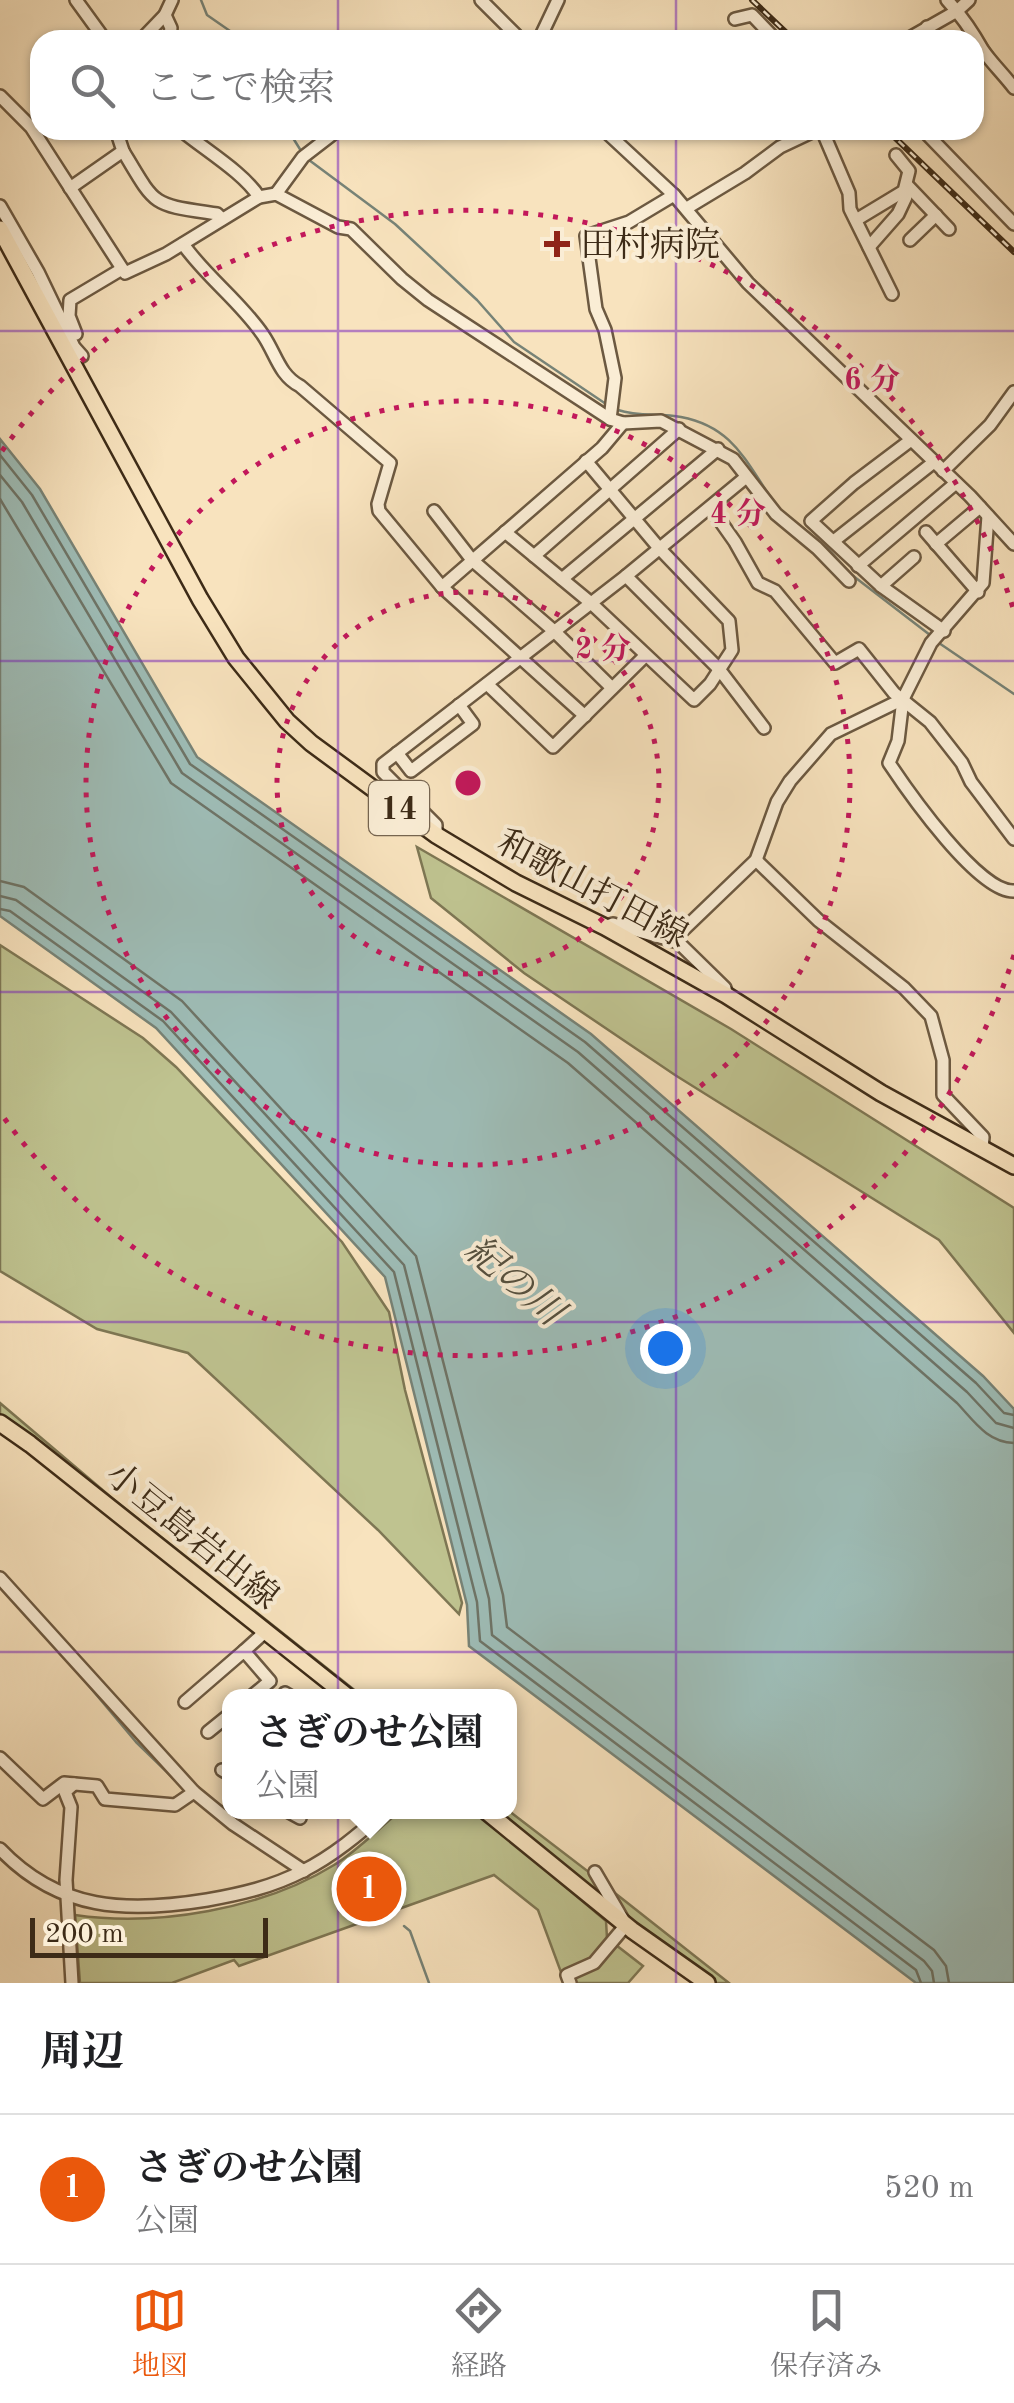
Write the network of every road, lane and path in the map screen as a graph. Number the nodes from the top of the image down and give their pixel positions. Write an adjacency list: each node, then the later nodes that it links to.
1 (76, 0): 11 (street)
2 (172, 0): 8 (street)
3 (481, 0): 14 (street)
4 (558, 0): 15 (street)
5 (948, 0): 7 (street)
6 (969, 0): 7 (street)
7 (957, 10): 10 (street); 19 (street)
8 (165, 15): 12 (street); 13 (street)
9 (735, 20): 16 (street)
10 (926, 27): 17 (street); 18 (street)
11 (98, 30)
12 (150, 30)
13 (171, 30)
14 (509, 30)
15 (544, 30)
16 (766, 30)
17 (921, 30)
18 (928, 30)
19 (969, 30)
20 (984, 54): 21 (street)
21 (1014, 88)
22 (0, 96): 23 (street)
23 (30, 118)
24 (45, 140): 34 (street)
25 (119, 140): 32 (street)
26 (195, 140): 38 (street)
27 (325, 140): 36 (street)
28 (615, 140): 37 (street)
29 (794, 140): 40 (street)
30 (820, 140): 43 (street)
31 (933, 140): 44 (street)
32 (123, 151): 34 (street); 42 (street)
33 (896, 155): 35 (street)
34 (70, 188): 50 (street)
35 (906, 188): 41 (street); 43 (street); 49 (street)
36 (276, 194): 38 (street); 55 (street)
37 (674, 195): 40 (street); 55 (street)
38 (260, 196): 42 (street)
39 (0, 206): 52 (street)
40 (686, 208): 57 (street)
41 (936, 215): 46 (street); 47 (street)
42 (222, 218): 48 (street)
43 (856, 220): 49 (street)
44 (1014, 224)
45 (0, 229): 53 (main road, 和歌山打田線 / 14)
46 (949, 229)
47 (910, 240)
48 (183, 244): 50 (street); 82 (street)
49 (869, 247): 51 (street)
50 (122, 270): 52 (street)
51 (892, 294)
52 (82, 356): 53 (street)
53 (86, 392): 97 (main road, 和歌山打田線 / 14)
54 (1014, 392): 60 (street)
55 (615, 419): 56 (street); 59 (street)
56 (679, 429): 58 (street); 63 (street)
57 (911, 440): 60 (street); 70 (street)
58 (718, 449): 61 (street); 67 (street)
59 (586, 462): 63 (street); 68 (street)
60 (939, 466): 62 (street); 70 (street)
61 (745, 478): 64 (street); 80 (street)
62 (956, 482): 66 (street); 77 (street)
63 (610, 490): 67 (street); 74 (street)
64 (711, 508): 73 (street); 92 (street)
65 (434, 511): 76 (street)
66 (984, 512): 71 (street); 72 (street); 83 (street)
67 (634, 519): 73 (street); 79 (street)
68 (505, 532): 74 (street); 76 (street)
69 (926, 532): 71 (street)
70 (835, 540): 77 (street)
71 (936, 544): 83 (street)
72 (1014, 544)
73 (659, 548): 78 (street); 89 (street)
74 (534, 556): 79 (street)
75 (914, 557): 81 (street)
76 (472, 560): 82 (street); 85 (street)
77 (858, 566): 81 (street)
78 (626, 576): 84 (street); 89 (street)
79 (562, 579): 84 (street)
80 (849, 581)
81 (881, 586): 86 (street)
82 (442, 587): 88 (street)
83 (978, 592): 86 (street)
84 (591, 603): 85 (street); 87 (street)
85 (554, 632): 88 (street); 91 (street)
86 (938, 637): 92 (street)
87 (646, 656): 89 (street); 91 (street)
88 (521, 657): 90 (street); 94 (street)
89 (719, 669): 95 (street)
90 (487, 684): 93 (street); 94 (street)
91 (612, 688): 94 (street)
92 (903, 700): 98 (street); 99 (street); 100 (street)
93 (459, 705): 96 (street); 96 (street)
94 (585, 716)
95 (764, 728)
96 (397, 753): 97 (street)
97 (436, 835): 101 (main road, 和歌山打田線 / 14)
98 (1014, 839)
99 (756, 860): 102 (street); 104 (street)
100 (1014, 891)
101 (605, 928): 102 (street); 103 (main road, 和歌山打田線 / 14)
102 (678, 942): 103 (street)
103 (726, 995): 104 (main road, 和歌山打田線 / 14)
104 (982, 1148): 105 (main road, 和歌山打田線 / 14)
105 (1014, 1166)
106 (0, 1424): 108 (main road, 小豆島岩出線)
107 (0, 1578): 117 (street)
108 (265, 1632): 109 (street); 111 (main road, 小豆島岩出線)
109 (244, 1652): 110 (street); 112 (street)
110 (261, 1689)
111 (330, 1689)
112 (185, 1702)
113 (222, 1721): 114 (street)
114 (208, 1732)
115 (0, 1758): 116 (street)
116 (74, 1784): 117 (street); 125 (street)
117 (194, 1792): 118 (street)
118 (222, 1815)
119 (227, 1819): 123 (street)
120 (376, 1819): 123 (street)
121 (496, 1819): 126 (main road)
122 (0, 1849): 125 (street)
123 (304, 1871): 125 (street)
124 (594, 1872): 126 (street)
125 (66, 1896): 127 (street)
126 (626, 1925): 128 (street); 129 (main road)
127 (72, 1983)
128 (570, 1983)
129 (707, 1983)

